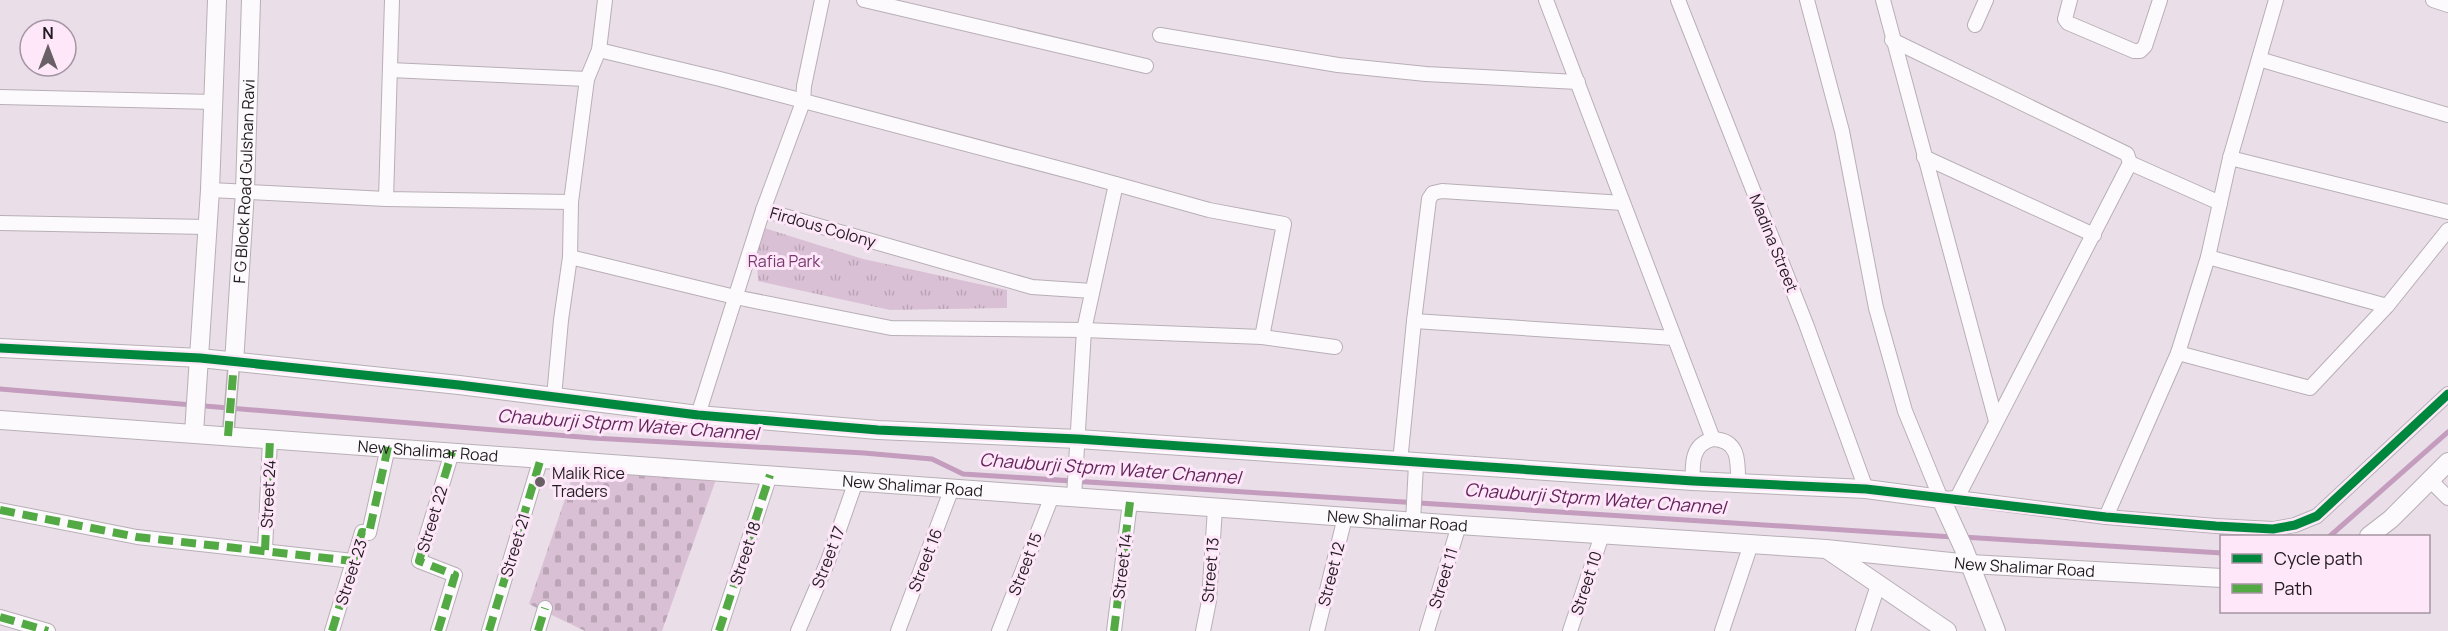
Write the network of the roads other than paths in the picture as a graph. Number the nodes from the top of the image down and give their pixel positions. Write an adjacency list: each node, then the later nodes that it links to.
1 (217, 0): 27 (street, F G Block Road Gulshan Ravi)
2 (251, 0): 35 (street, F G Block Road Gulshan Ravi)
3 (392, 0): 23 (street)
4 (605, 0): 20 (street)
5 (822, 0): 28 (street)
6 (864, 0): 22 (street)
7 (1546, 0): 25 (street)
8 (1678, 0): 81 (street, Madina Street)
9 (1807, 0): 86 (street)
10 (1883, 0): 19 (street)
11 (1986, 0): 17 (street)
12 (2070, 0): 13 (street)
13 (2160, 0)
14 (2276, 0): 21 (street)
15 (2433, 0): 16 (street)
16 (2448, 5)
17 (1975, 26)
18 (1160, 35): 25 (street)
19 (1892, 40): 30 (street); 32 (street)
20 (599, 50): 24 (street); 28 (street)
21 (2259, 59): 29 (street); 31 (street)
22 (1146, 66)
23 (390, 70): 24 (street); 36 (street)
24 (587, 80): 37 (street)
25 (1578, 82): 38 (street)
26 (0, 97): 27 (street)
27 (214, 102): 34 (street, F G Block Road Gulshan Ravi)
28 (803, 102): 33 (street); 40 (street)
29 (2448, 115)
30 (1924, 157): 45 (street); 64 (street)
31 (2230, 158): 39 (street); 41 (street)
32 (2130, 163): 39 (street); 45 (street)
33 (1116, 184): 48 (street); 53 (street)
34 (210, 190): 35 (street); 43 (street, F G Block Road Gulshan Ravi)
35 (245, 191): 36 (street); 59 (street, F G Block Road Gulshan Ravi)
36 (386, 199): 37 (street)
37 (571, 202): 46 (street)
38 (1623, 203): 51 (street); 54 (street)
39 (2220, 203): 47 (street)
40 (763, 210): 48 (street, Firdous Colony); 49 (street, Firdous Colony)
41 (2448, 213)
42 (0, 223): 43 (street)
43 (207, 227): 58 (street, F G Block Road Gulshan Ravi)
44 (2448, 230): 50 (street)
45 (2094, 235): 64 (street)
46 (570, 256): 49 (street); 61 (street)
47 (2208, 256): 50 (street); 57 (street)
48 (1092, 291): 52 (street)
49 (735, 297): 52 (street); 62 (street, Firdous Colony)
50 (2388, 306): 57 (street)
51 (1413, 321): 54 (street); 74 (street)
52 (1084, 330): 53 (street); 69 (street)
53 (1262, 337): 55 (street)
54 (1674, 338): 68 (street)
55 (1335, 347)
56 (0, 348): 58 (street)
57 (2178, 353): 91 (street)
58 (200, 358): 59 (street); 65 (street, F G Block Road Gulshan Ravi)
59 (234, 363): 61 (street); 66 (street)
60 (2448, 394): 91 (street)
61 (554, 397): 62 (street)
62 (698, 415): 69 (street)
63 (0, 420): 65 (street, New Shalimar Road)
64 (1996, 421): 86 (street)
65 (195, 426): 66 (street, New Shalimar Road)
66 (229, 431): 67 (street, New Shalimar Road)
67 (270, 439): 70 (street, New Shalimar Road); 97 (street, Street 24)
68 (1713, 439): 78 (street); 79 (street)
69 (1077, 446): 74 (street); 82 (street)
70 (388, 447): 71 (street, New Shalimar Road); 99 (street, Street 23)
71 (452, 452): 72 (street, New Shalimar Road); 106 (street, Street 22)
72 (541, 458): 75 (street, New Shalimar Road); 107 (street, Street 21)
73 (2448, 462): 76 (street)
74 (1410, 468): 78 (street); 90 (street)
75 (770, 475): 77 (street, New Shalimar Road); 109 (street, Street 18)
76 (2429, 479): 84 (street); 94 (street)
77 (856, 481): 80 (street, New Shalimar Road); 110 (street, Street 17)
78 (1693, 481): 79 (street)
79 (1738, 483): 81 (street)
80 (952, 488): 83 (street, New Shalimar Road); 111 (street, Street 16)
81 (1866, 489): 86 (street)
82 (1075, 491): 83 (street, New Shalimar Road); 85 (street, New Shalimar Road)
83 (1052, 496): 112 (street, Street 15)
84 (2448, 498)
85 (1130, 502): 87 (street, New Shalimar Road); 113 (street, Street 14)
86 (1948, 502): 91 (street); 98 (street)
87 (1215, 508): 89 (street, New Shalimar Road); 114 (street, Street 13)
88 (0, 510): 97 (street)
89 (1345, 517): 90 (street, New Shalimar Road); 115 (street, Street 12)
90 (1413, 517): 92 (street, New Shalimar Road)
91 (2106, 517)
92 (1459, 525): 93 (street, New Shalimar Road); 116 (street, Street 11)
93 (1602, 535): 95 (street, New Shalimar Road); 117 (street, Street 10)
94 (2371, 535)
95 (1750, 544): 96 (street, New Shalimar Road); 118 (street)
96 (1826, 549): 98 (street, New Shalimar Road); 101 (street)
97 (265, 550): 99 (street)
98 (1967, 556): 100 (street, New Shalimar Road); 121 (street)
99 (353, 561): 105 (street, Street 23)
100 (2220, 578)
101 (1878, 585): 119 (street); 120 (street)
102 (545, 608): 108 (street)
103 (0, 617): 104 (street)
104 (48, 631)
105 (333, 631)
106 (438, 631)
107 (489, 631)
108 (538, 631)
109 (719, 631)
110 (798, 631)
111 (898, 631)
112 (999, 631)
113 (1114, 631)
114 (1203, 631)
115 (1317, 631)
116 (1426, 631)
117 (1570, 631)
118 (1722, 631)
119 (1863, 631)
120 (1947, 631)
121 (1996, 631)

